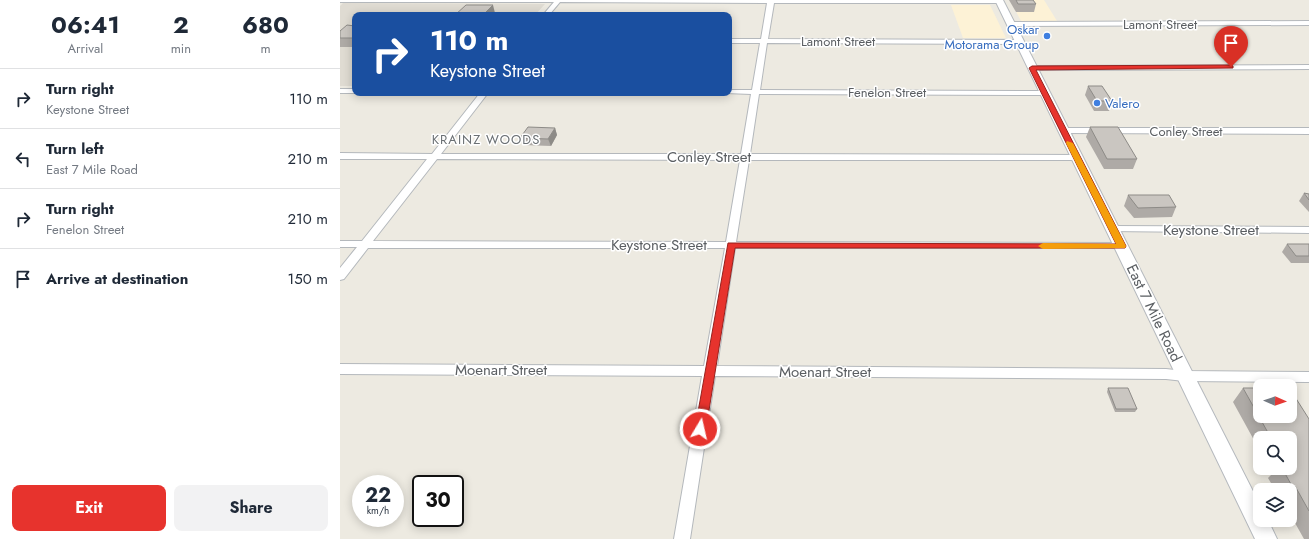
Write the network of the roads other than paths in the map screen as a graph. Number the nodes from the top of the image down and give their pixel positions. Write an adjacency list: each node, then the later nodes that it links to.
1 (340, 0): 2 (street)
2 (558, 0): 3 (street); 5 (street)
3 (771, 0): 4 (street); 9 (street)
4 (999, 1): 7 (street, East 7 Mile Road)
5 (548, 12)
6 (1309, 23): 7 (street, Lamont Street)
7 (1011, 24): 10 (street, East 7 Mile Road)
8 (732, 41): 9 (street, Lamont Street)
9 (764, 41): 10 (street, Lamont Street); 16 (street)
10 (1019, 42): 12 (street, East 7 Mile Road)
11 (1309, 67): 12 (street)
12 (1032, 68): 17 (street, East 7 Mile Road)
13 (340, 91): 14 (street)
14 (352, 91)
15 (732, 92): 16 (street, Fenelon Street)
16 (756, 92): 17 (street, Fenelon Street); 23 (street)
17 (1045, 93): 19 (street, East 7 Mile Road)
18 (482, 96): 22 (street)
19 (1064, 131): 20 (street, Conley Street); 24 (street, East 7 Mile Road)
20 (1309, 131)
21 (340, 156): 22 (street, Conley Street)
22 (434, 156): 23 (street, Conley Street); 28 (street)
23 (745, 157): 24 (street, Conley Street); 29 (street)
24 (1077, 158): 25 (street, East 7 Mile Road)
25 (1113, 229): 26 (street, Keystone Street); 30 (street, East 7 Mile Road)
26 (1309, 230)
27 (340, 244): 28 (street, Keystone Street)
28 (365, 244): 29 (street, Keystone Street); 31 (street)
29 (731, 245): 30 (street, Keystone Street); 33 (street)
30 (1122, 246): 34 (street, East 7 Mile Road)
31 (340, 276)
32 (340, 369): 33 (street, Moenart Street)
33 (710, 371): 34 (street, Moenart Street); 36 (street)
34 (1184, 376): 35 (street, Moenart Street); 37 (street, East 7 Mile Road)
35 (1309, 377)
36 (682, 539)
37 (1266, 539)

